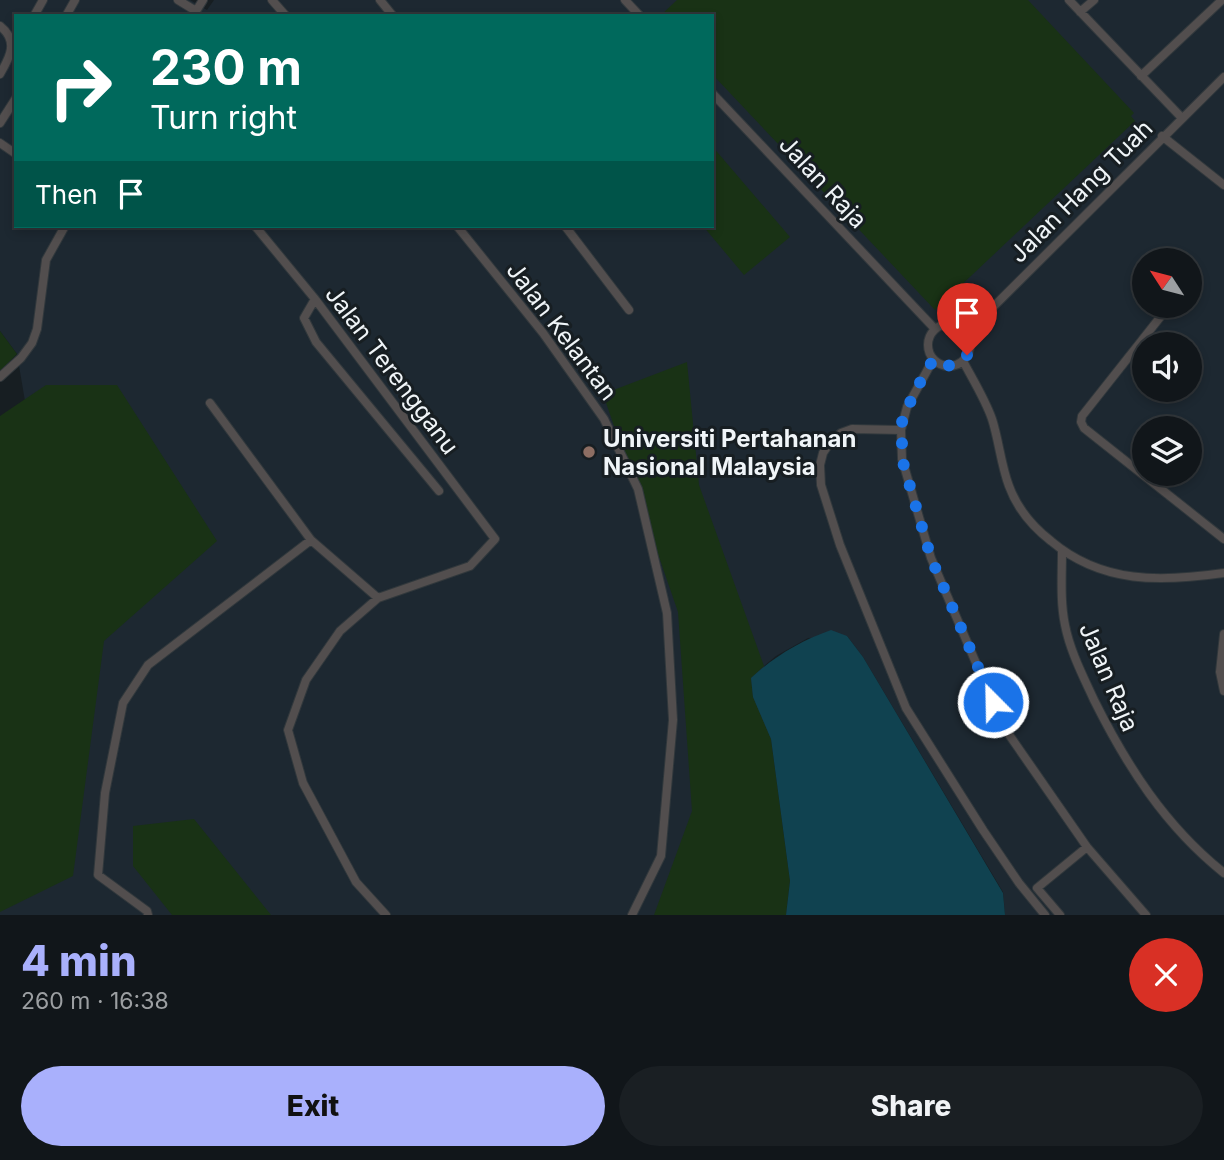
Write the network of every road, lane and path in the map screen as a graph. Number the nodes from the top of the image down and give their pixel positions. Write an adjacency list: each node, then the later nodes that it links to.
1 (178, 0): 10 (street)
2 (203, 0): 10 (street)
3 (272, 0): 11 (street)
4 (380, 0): 12 (street)
5 (625, 0): 13 (street)
6 (1069, 0): 9 (street)
7 (1094, 0): 9 (street)
8 (1222, 0): 16 (street)
9 (1080, 12): 16 (street)
10 (195, 13)
11 (284, 14)
12 (391, 14)
13 (637, 14)
14 (0, 26): 15 (street)
15 (0, 74)
16 (1141, 76): 20 (street)
17 (1224, 77): 20 (street, Jalan Hang Tuah)
18 (714, 95): 31 (street, Jalan Raja)
19 (14, 101): 21 (street)
20 (1181, 117): 22 (street, Jalan Hang Tuah)
21 (0, 122)
22 (1162, 136): 23 (street); 32 (street, Jalan Hang Tuah)
23 (1224, 185)
24 (64, 228): 35 (street)
25 (257, 228): 28 (street, Jalan Terengganu)
26 (459, 228): 50 (street, Jalan Kelantan)
27 (567, 228): 29 (street)
28 (315, 299): 38 (street); 43 (street, Jalan Terengganu)
29 (629, 310)
30 (1159, 318): 39 (street)
31 (935, 329): 32 (street); 33 (street)
32 (967, 333): 34 (street)
33 (933, 360): 34 (street); 37 (street)
34 (963, 361): 41 (street)
35 (0, 377)
36 (210, 403): 40 (street)
37 (901, 430): 46 (street); 51 (street)
38 (439, 491)
39 (1224, 538)
40 (311, 540): 43 (street); 48 (street)
41 (1062, 551): 42 (street); 47 (street, Jalan Raja)
42 (1224, 573)
43 (379, 598): 49 (street)
44 (1224, 634): 45 (street)
45 (1224, 691)
46 (1087, 847): 52 (street); 53 (street)
47 (1224, 873)
48 (148, 915)
49 (386, 915)
50 (632, 915)
51 (1045, 915)
52 (1060, 915)
53 (1146, 915)

